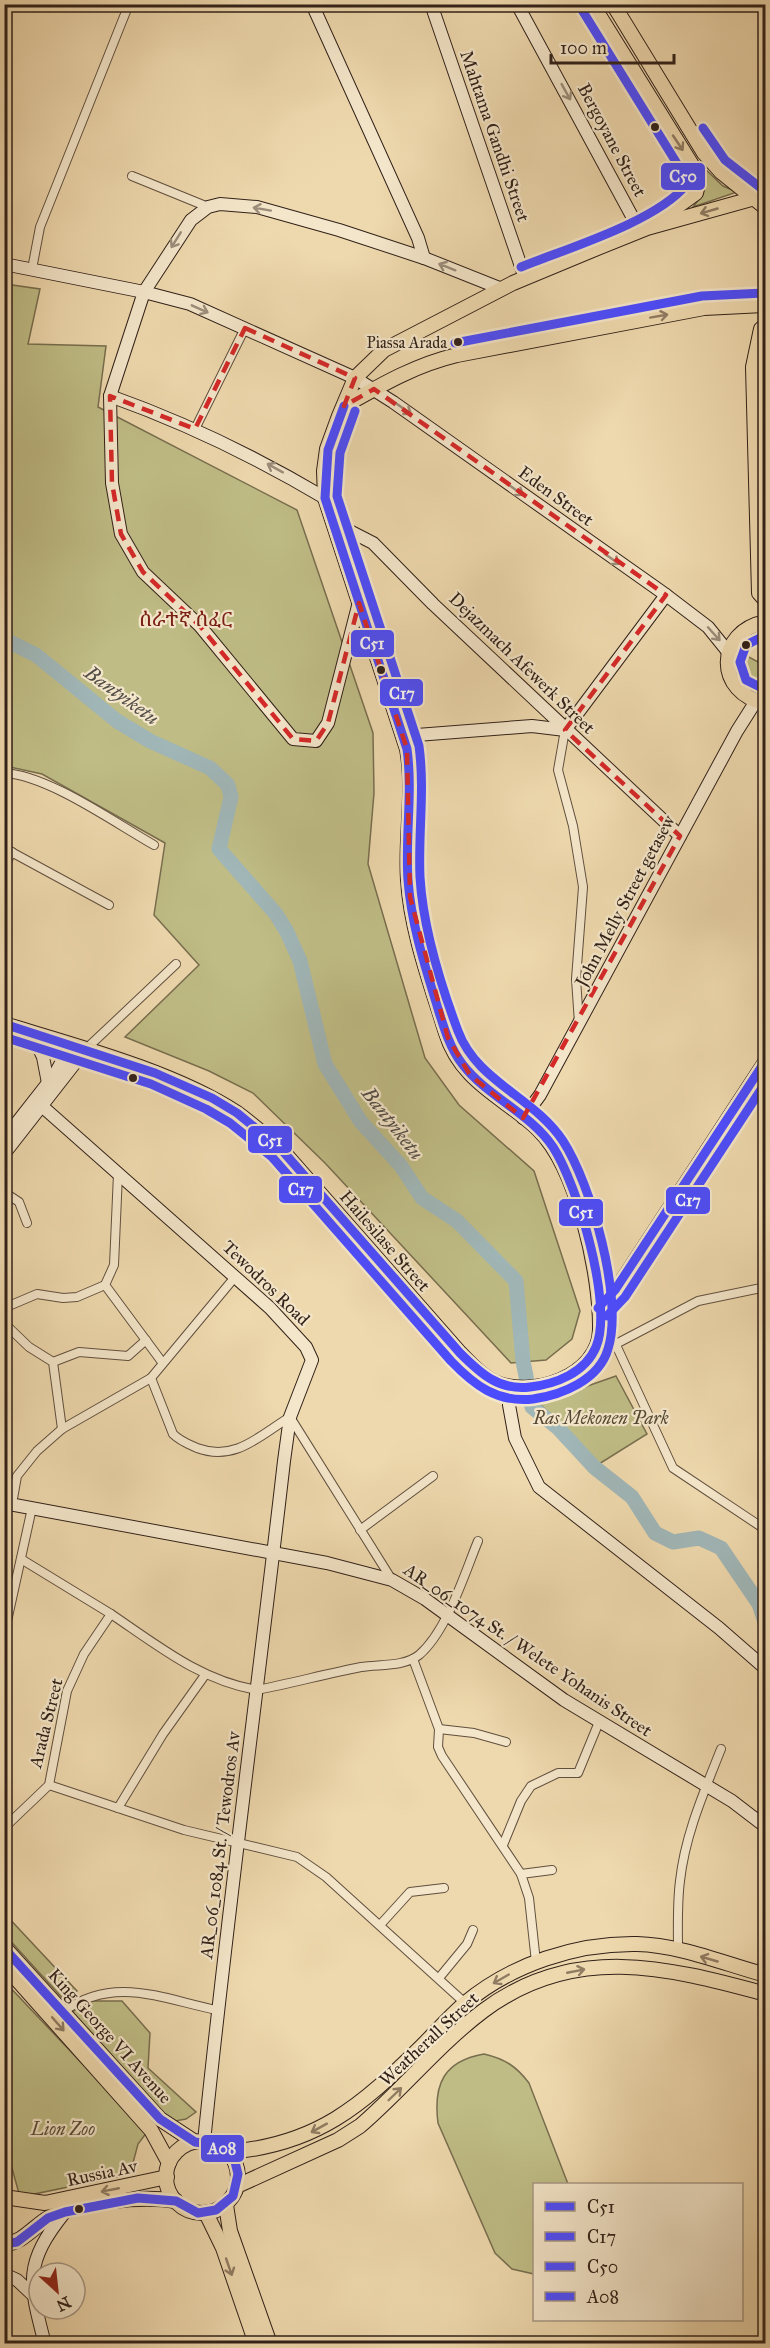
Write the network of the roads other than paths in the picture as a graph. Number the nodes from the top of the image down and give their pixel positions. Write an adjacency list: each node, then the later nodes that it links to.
1 (129, 4): 14 (street)
2 (312, 4): 12 (main road)
3 (431, 4): 15 (main road, Mahtama Gandhi Street)
4 (517, 4): 11 (main road, Bergoyane Street, one-way to 11)
5 (592, 4): 11 (main road, one-way to 11)
6 (613, 4): 8 (main road)
7 (132, 176): 9 (street)
8 (760, 196): 10 (main road); 11 (main road, one-way to 11)
9 (208, 207): 12 (main road, one-way to 9); 17 (main road, one-way to 17)
10 (765, 208)
11 (644, 229): 15 (main road)
12 (424, 258): 16 (main road, one-way to 12)
13 (4, 264): 14 (main road, Eden Street)
14 (32, 269): 17 (main road, Eden Street)
15 (525, 278): 16 (main road)
16 (502, 289): 23 (main road)
17 (144, 292): 20 (main road, Eden Street, one-way to 20); 25 (main road)
18 (765, 305): 24 (main road, one-way to 18)
19 (765, 325): 31 (main road)
20 (244, 328): 23 (main road, Eden Street); 27 (street)
21 (765, 363): 22 (main road)
22 (765, 375)
23 (355, 378): 24 (main road, Eden Street); 26 (main road)
24 (374, 389): 26 (main road); 30 (main road, Eden Street, one-way to 30)
25 (110, 396): 27 (main road); 32 (main road)
26 (344, 406): 28 (main road)
27 (195, 429): 28 (main road, one-way to 27)
28 (325, 498): 29 (main road)
29 (334, 523): 32 (main road); 36 (main road, Dejazmach Afewerk Street)
30 (666, 596): 34 (main road, Eden Street, one-way to 34); 36 (main road)
31 (765, 601)
32 (359, 602): 37 (main road)
33 (765, 622): 34 (main road)
34 (729, 653): 35 (main road)
35 (761, 702): 39 (main road, John Melly Street getasew)
36 (565, 730): 37 (main road); 39 (main road, Dejazmach Afewerk Street); 45 (street)
37 (404, 736): 53 (main road)
38 (4, 773): 40 (street)
39 (680, 837): 45 (main road, John Melly Street getasew)
40 (154, 845)
41 (8, 850): 42 (street); 43 (street)
42 (4, 867)
43 (109, 905)
44 (176, 964): 49 (street)
45 (580, 1023): 53 (main road, John Melly Street getasew)
46 (4, 1024): 47 (main road, Hailesilase Street)
47 (31, 1032): 48 (main road, Hailesilase Street); 51 (main road)
48 (70, 1045): 49 (main road, Hailesilase Street); 51 (main road)
49 (86, 1049): 52 (main road); 71 (main road, Hailesilase Street)
50 (765, 1059): 63 (main road)
51 (48, 1083): 52 (main road)
52 (38, 1103): 54 (main road); 55 (main road); 56 (main road, Tewodros Road)
53 (523, 1118): 63 (main road)
54 (4, 1139)
55 (4, 1154)
56 (118, 1174): 59 (main road, Tewodros Road); 60 (street)
57 (4, 1192): 58 (street)
58 (27, 1223)
59 (235, 1277): 69 (street); 72 (main road, Tewodros Road)
60 (105, 1285): 62 (street); 65 (street)
61 (765, 1287): 66 (street)
62 (4, 1308)
63 (598, 1308): 67 (main road)
64 (4, 1323): 68 (street)
65 (147, 1340): 68 (street); 69 (street)
66 (616, 1345): 67 (street); 78 (street)
67 (590, 1358): 71 (main road)
68 (53, 1362): 73 (street)
69 (162, 1362): 70 (street)
70 (151, 1378): 72 (street); 73 (street)
71 (510, 1387): 87 (main road)
72 (290, 1417): 77 (street); 80 (main road, Tewodros Road)
73 (63, 1429): 75 (street)
74 (433, 1476): 77 (street)
75 (8, 1504): 76 (main road, AR_06_1074 St. / Welete Yohanis Street)
76 (32, 1508): 80 (main road, AR_06_1074 St. / Welete Yohanis Street); 81 (street)
77 (360, 1530): 82 (street)
78 (765, 1530)
79 (478, 1541): 84 (street)
80 (273, 1553): 82 (main road, AR_06_1074 St. / Welete Yohanis Street); 89 (main road, AR_06_1084 St. / Tewodros Av)
81 (21, 1559): 83 (street); 85 (street)
82 (392, 1580): 84 (main road, AR_06_1074 St. / Welete Yohanis Street)
83 (111, 1614): 88 (street); 94 (street, Arada Street)
84 (447, 1615): 86 (street); 90 (main road, AR_06_1074 St. / Welete Yohanis Street)
85 (4, 1635)
86 (413, 1659): 89 (street); 91 (street)
87 (765, 1669)
88 (205, 1675): 89 (street); 96 (street)
89 (257, 1690): 99 (main road, AR_06_1084 St. / Tewodros Av)
90 (598, 1722): 95 (main road, AR_06_1074 St. / Welete Yohanis Street); 100 (street)
91 (439, 1729): 92 (street); 100 (street)
92 (507, 1742)
93 (721, 1749): 95 (street)
94 (49, 1785): 96 (street); 98 (street, Arada Street)
95 (707, 1785): 97 (main road, AR_06_1074 St. / Welete Yohanis Street); 107 (street)
96 (118, 1808): 99 (street)
97 (765, 1827)
98 (4, 1828)
99 (239, 1843): 104 (street); 115 (main road, AR_06_1084 St. / Tewodros Av)
100 (503, 1845): 102 (street)
101 (552, 1870): 102 (street)
102 (521, 1874): 108 (street)
103 (444, 1887): 104 (street)
104 (380, 1925): 111 (street)
105 (473, 1930): 111 (street)
106 (4, 1947): 112 (main road, King George VI Avenue)
107 (678, 1951): 108 (main road); 110 (main road, one-way to 107)
108 (536, 1962): 114 (main road, one-way to 114)
109 (4, 1965): 112 (main road, King George VI Avenue)
110 (765, 1975)
111 (439, 1978): 114 (street)
112 (38, 1992): 116 (main road, King George VI Avenue); 121 (main road, King George VI Avenue, one-way to 121)
113 (765, 1994): 118 (main road, Weatherall Street, one-way to 113)
114 (465, 2003): 117 (main road)
115 (217, 2010): 116 (street); 119 (main road, AR_06_1084 St. / Tewodros Av)
116 (64, 2011): 119 (main road, King George VI Avenue)
117 (350, 2111): 118 (main road); 120 (main road, one-way to 120)
118 (360, 2126): 122 (main road, Weatherall Street)
119 (200, 2142): 120 (main road); 121 (main road)
120 (228, 2152): 122 (main road)
121 (168, 2170): 123 (main road, Russia Av, one-way to 123); 124 (main road)
122 (237, 2186): 125 (main road)
123 (4, 2197)
124 (176, 2202): 126 (main road, Russia Av); 127 (main road)
125 (225, 2205): 127 (main road); 132 (main road)
126 (65, 2212): 128 (main road, Russia Av); 129 (main road)
127 (206, 2213): 132 (main road, one-way to 132)
128 (4, 2244)
129 (37, 2261)
130 (4, 2274): 131 (main road)
131 (27, 2289)
132 (250, 2307): 135 (main road); 136 (main road)
133 (39, 2321): 134 (main road)
134 (45, 2343)
135 (256, 2343)
136 (270, 2343)

